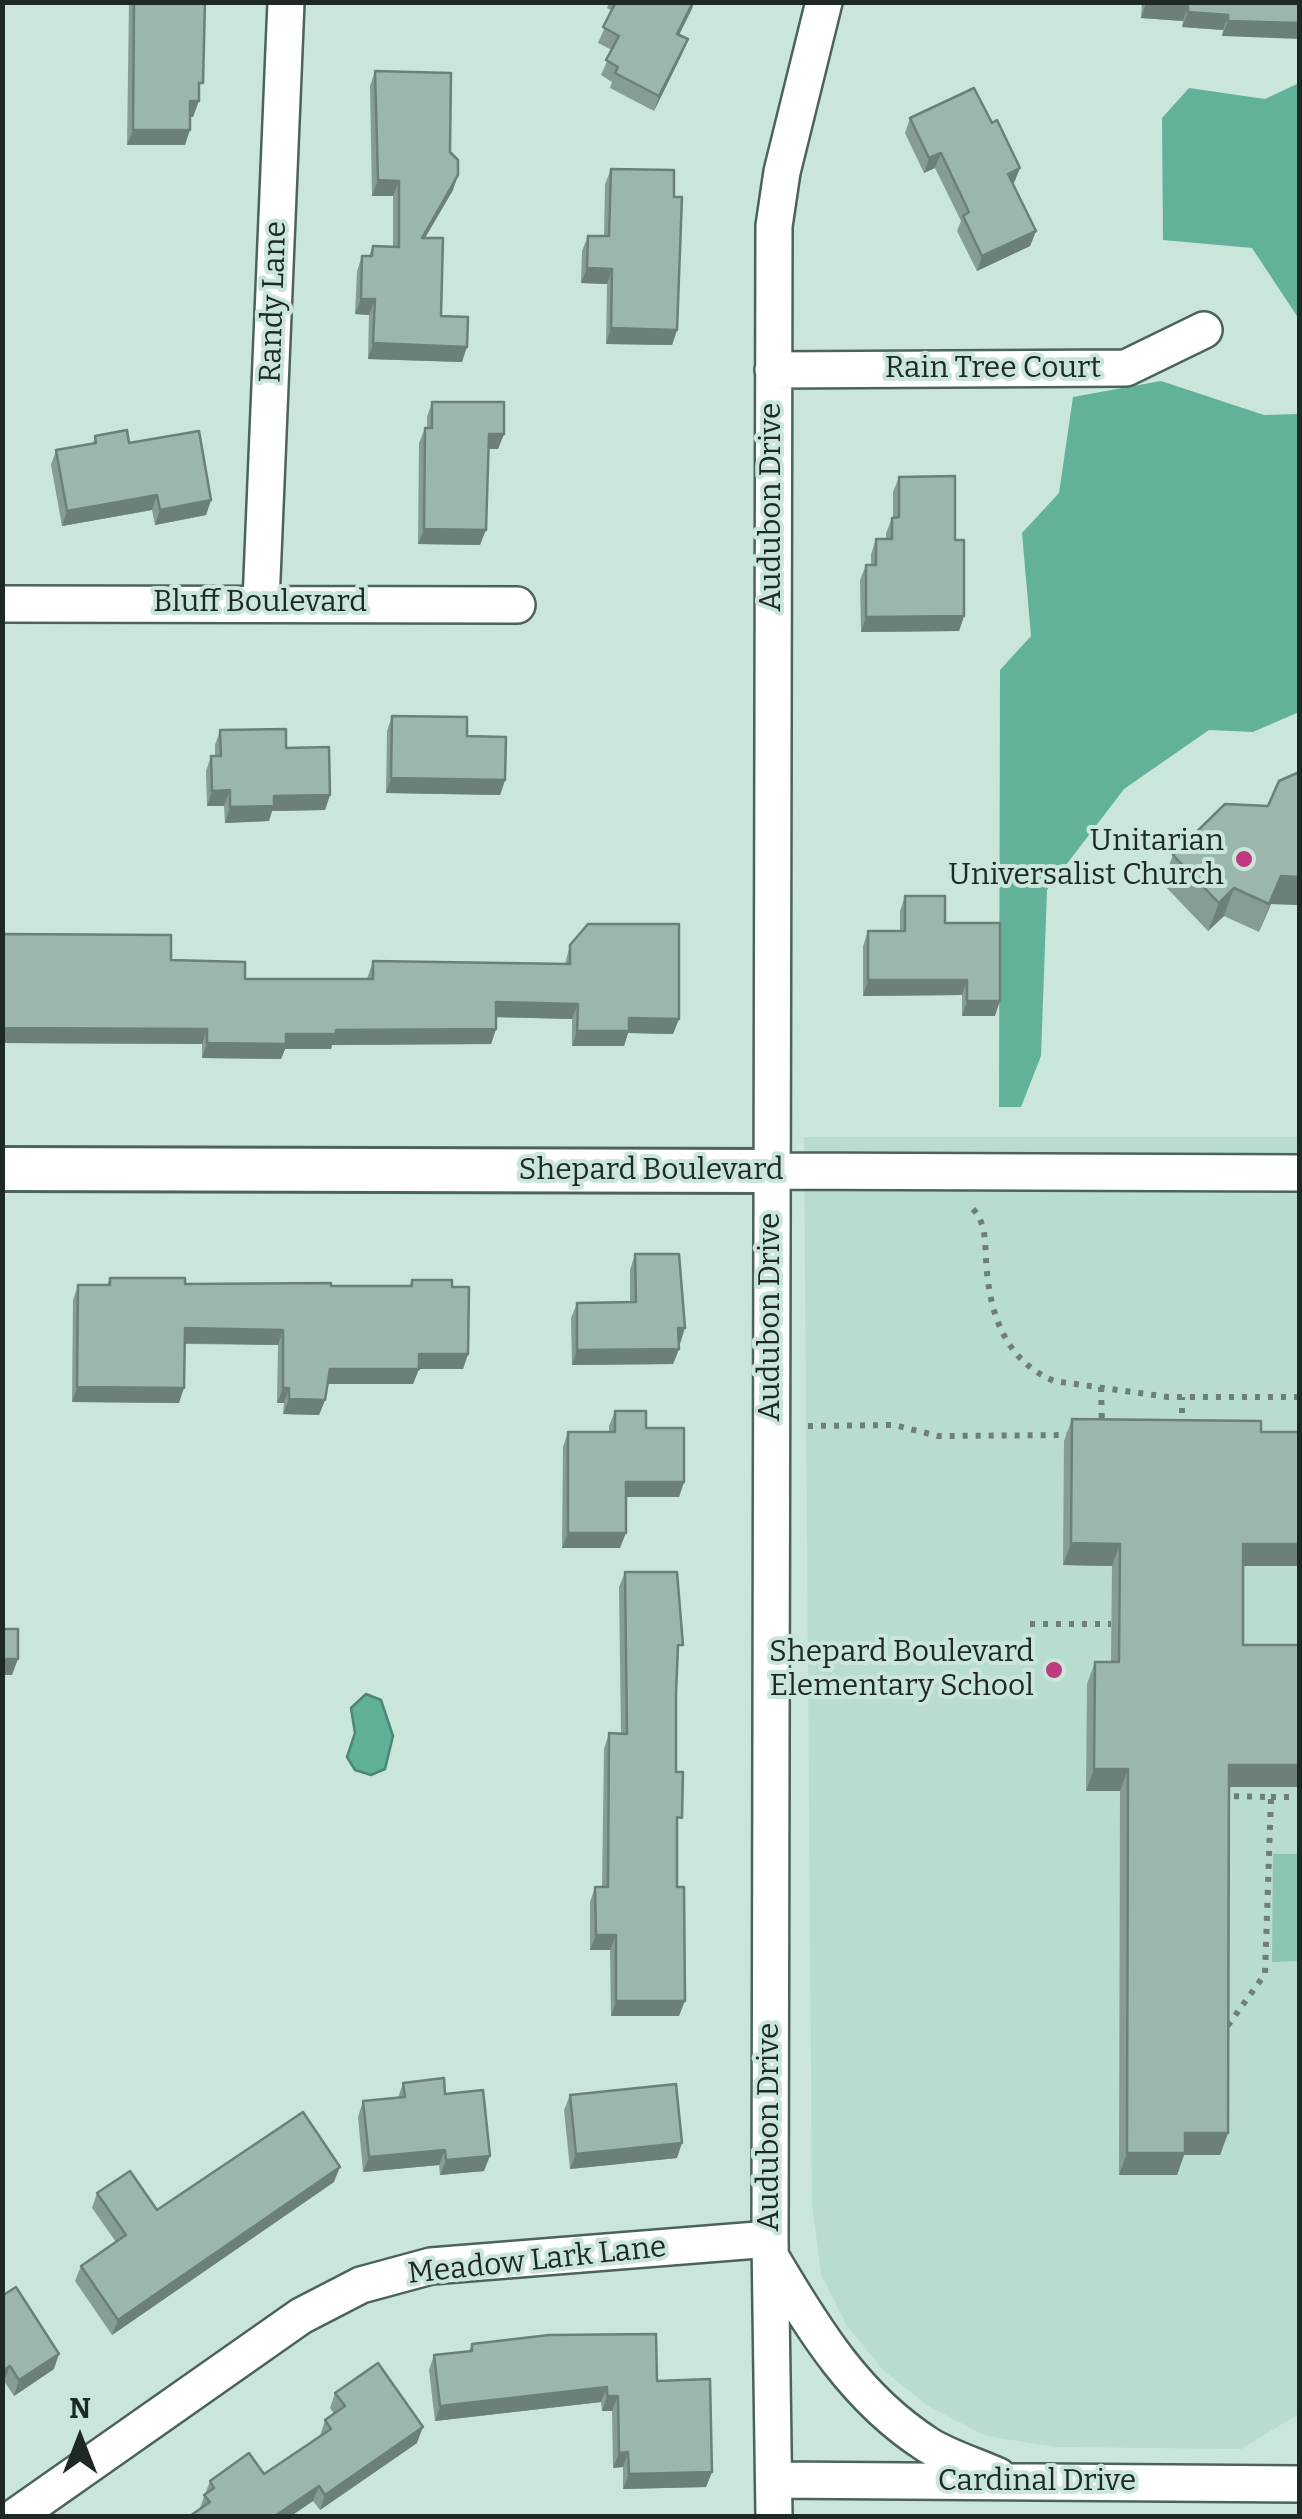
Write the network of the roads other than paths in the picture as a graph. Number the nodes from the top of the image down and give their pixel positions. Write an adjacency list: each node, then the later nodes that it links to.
1 (286, 2): 5 (street, Randy Lane)
2 (824, 2): 4 (street, Audubon Drive)
3 (1204, 330): 4 (street, Rain Tree Court)
4 (772, 370): 9 (street, Audubon Drive)
5 (261, 602): 6 (street, Bluff Boulevard); 7 (street, Bluff Boulevard)
6 (2, 604)
7 (518, 605)
8 (2, 1169): 9 (street, Shepard Boulevard)
9 (771, 1171): 10 (street, Shepard Boulevard); 11 (street, Audubon Drive)
10 (1300, 1173)
11 (770, 2248): 12 (street, Audubon Drive); 13 (street); 15 (street, Meadow Lark Lane)
12 (774, 2480): 13 (street, Cardinal Drive); 16 (street, Audubon Drive)
13 (1013, 2482): 14 (street, Cardinal Drive)
14 (1300, 2484)
15 (16, 2516)
16 (774, 2516)

